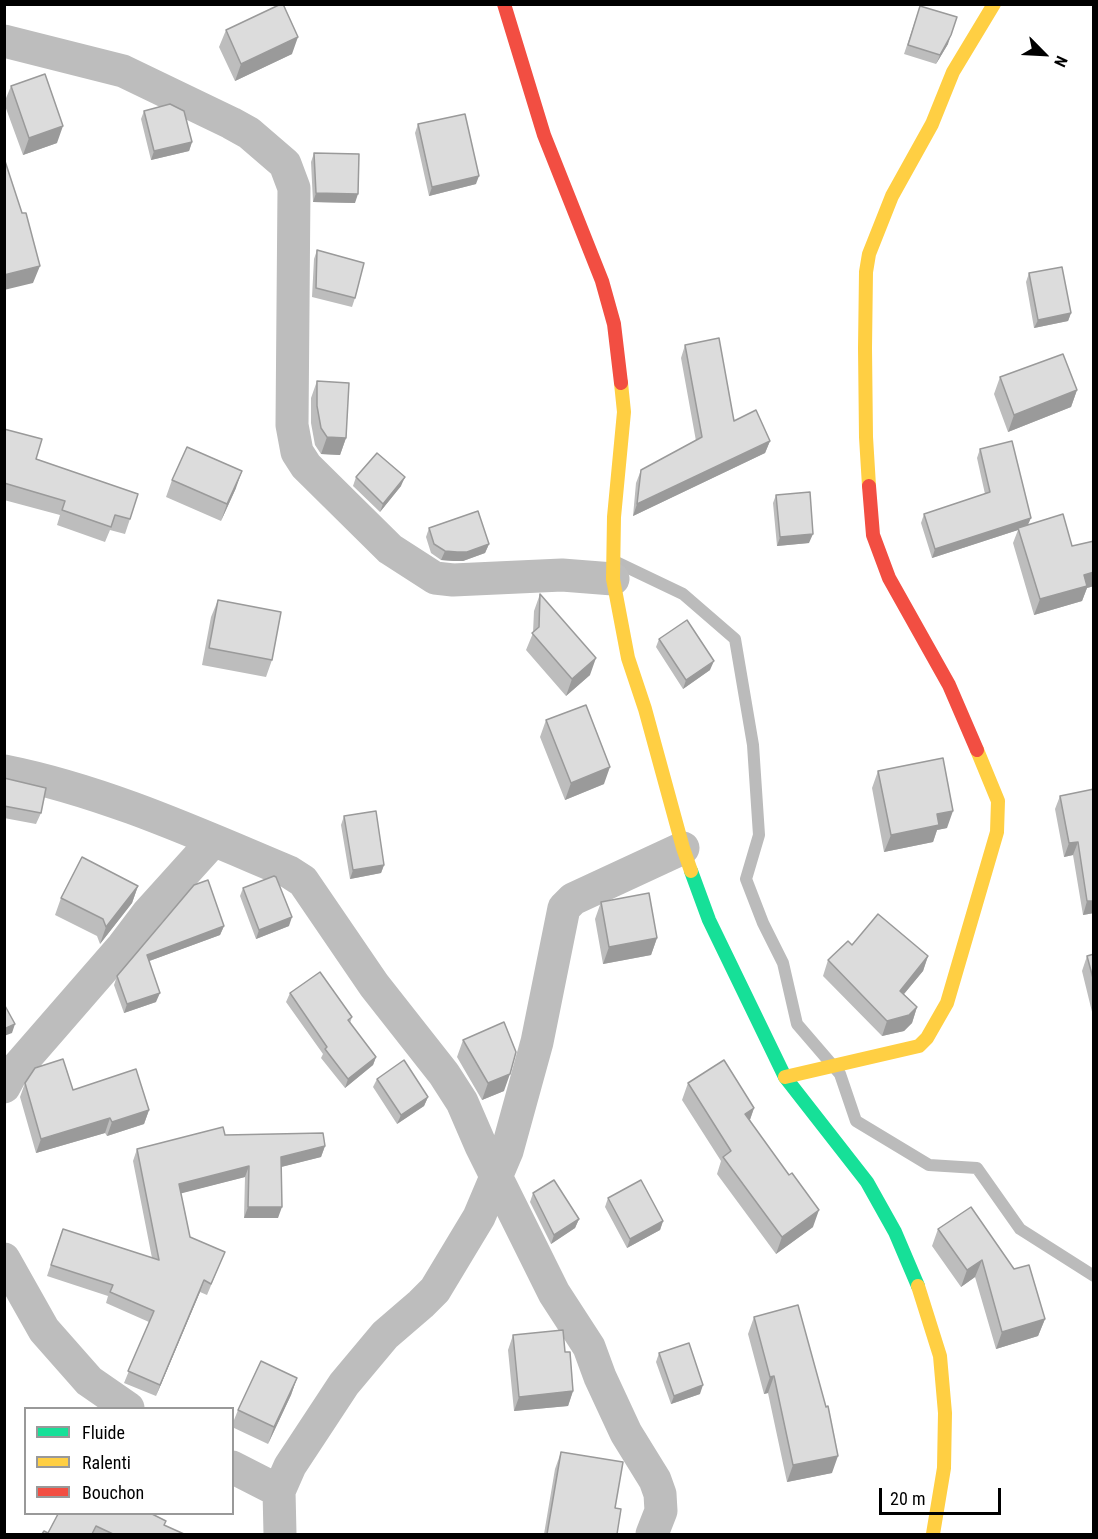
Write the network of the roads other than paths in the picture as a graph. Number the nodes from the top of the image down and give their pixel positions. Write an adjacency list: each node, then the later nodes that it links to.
1 (504, 4): 4 (street)
2 (994, 4): 8 (street)
3 (4, 41): 4 (street)
4 (613, 579): 7 (street)
5 (4, 771): 6 (street)
6 (213, 841): 9 (street); 10 (street)
7 (683, 848): 8 (street); 10 (street)
8 (785, 1077): 17 (street)
9 (4, 1087)
10 (496, 1175): 14 (street); 16 (street)
11 (4, 1259): 12 (street)
12 (127, 1407)
13 (234, 1468): 14 (street)
14 (279, 1491): 15 (street)
15 (280, 1534)
16 (652, 1534)
17 (933, 1534)

